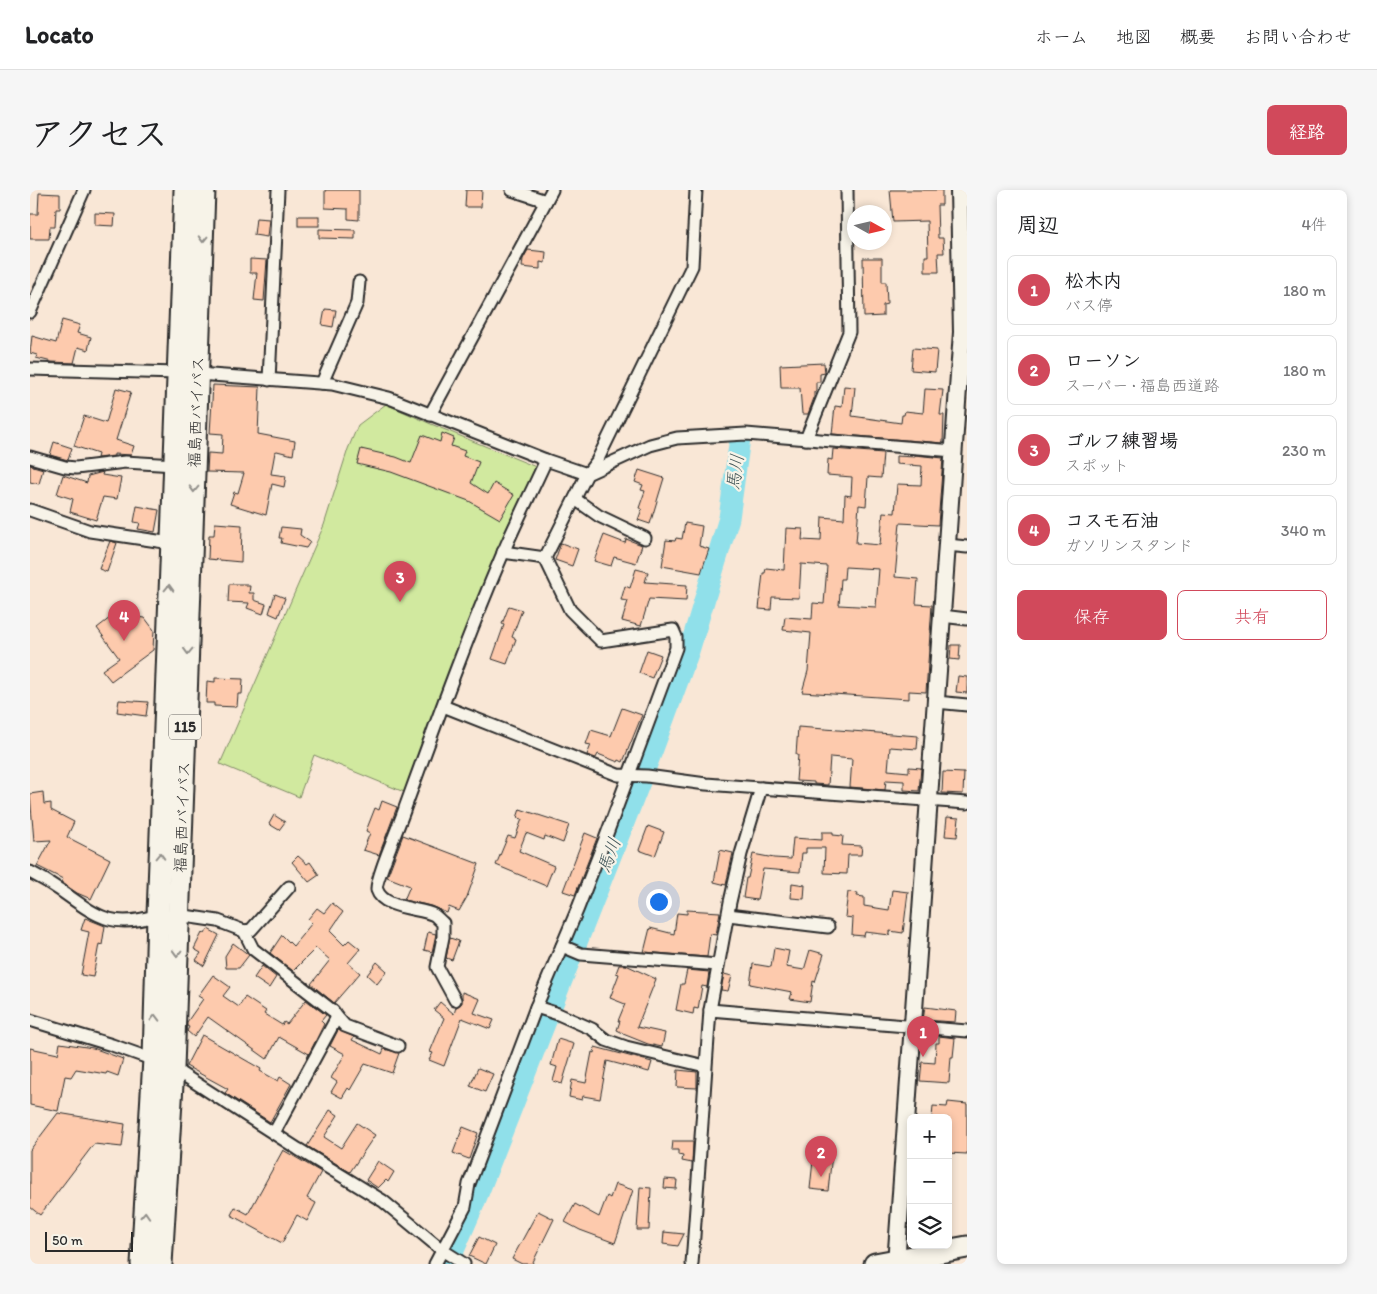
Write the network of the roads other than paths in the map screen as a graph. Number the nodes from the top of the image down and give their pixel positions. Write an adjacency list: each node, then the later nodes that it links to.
1 (84, 190): 13 (street)
2 (185, 190): 16 (highway, 福島西バイパス / 115)
3 (204, 190): 16 (highway, 福島西バイパス / 115, one-way to 16)
4 (278, 190): 17 (street)
5 (512, 190): 10 (street)
6 (552, 190): 10 (street)
7 (696, 190): 25 (street)
8 (847, 190): 20 (street)
9 (959, 190): 11 (street)
10 (546, 201): 19 (street)
11 (964, 266): 14 (street)
12 (359, 282): 18 (street)
13 (30, 312)
14 (965, 332): 21 (street)
15 (30, 369): 16 (street)
16 (188, 373): 17 (street); 24 (highway, 福島西バイパス / 115); 45 (highway, 福島西バイパス / 115, one-way to 45)
17 (269, 380): 18 (street)
18 (322, 383): 19 (street)
19 (430, 415): 23 (street)
20 (806, 439): 21 (street); 25 (street)
21 (954, 452): 30 (street)
22 (30, 457): 24 (street)
23 (546, 460): 25 (street); 32 (street)
24 (175, 465): 29 (highway, 福島西バイパス / 115)
25 (587, 474): 26 (street)
26 (575, 499): 28 (street); 33 (street)
27 (30, 510): 29 (street)
28 (645, 538)
29 (171, 543): 45 (highway, 福島西バイパス / 115, one-way to 29)
30 (947, 545): 31 (street); 34 (street)
31 (967, 546)
32 (503, 552): 33 (street); 38 (street)
33 (545, 558): 39 (street)
34 (942, 616): 35 (street); 36 (street)
35 (967, 619)
36 (936, 702): 37 (street); 41 (street)
37 (967, 705)
38 (442, 706): 39 (street); 51 (street)
39 (632, 776): 40 (street); 49 (street)
40 (761, 788): 41 (street); 46 (street)
41 (930, 800): 42 (street); 56 (street)
42 (967, 803)
43 (30, 872): 45 (street)
44 (289, 887): 48 (street)
45 (168, 915): 48 (street); 59 (highway, 福島西バイパス / 115)
46 (728, 915): 47 (street); 50 (street)
47 (828, 927)
48 (244, 931): 54 (street)
49 (566, 948): 50 (street); 52 (street)
50 (718, 965): 53 (street)
51 (455, 1000)
52 (539, 1007): 60 (street); 63 (street)
53 (710, 1010): 56 (street); 60 (street)
54 (337, 1017): 58 (street); 61 (street)
55 (30, 1020): 59 (street)
56 (912, 1027): 57 (street); 64 (street)
57 (967, 1031)
58 (398, 1046)
59 (164, 1064): 61 (street); 65 (highway, 福島西バイパス / 115, one-way to 59); 66 (highway, 福島西バイパス / 115)
60 (705, 1066): 68 (street)
61 (274, 1133): 63 (street)
62 (967, 1247): 64 (highway)
63 (453, 1257): 67 (street)
64 (896, 1262): 69 (highway)
65 (142, 1264)
66 (161, 1264)
67 (434, 1264)
68 (692, 1264)
69 (875, 1264)

